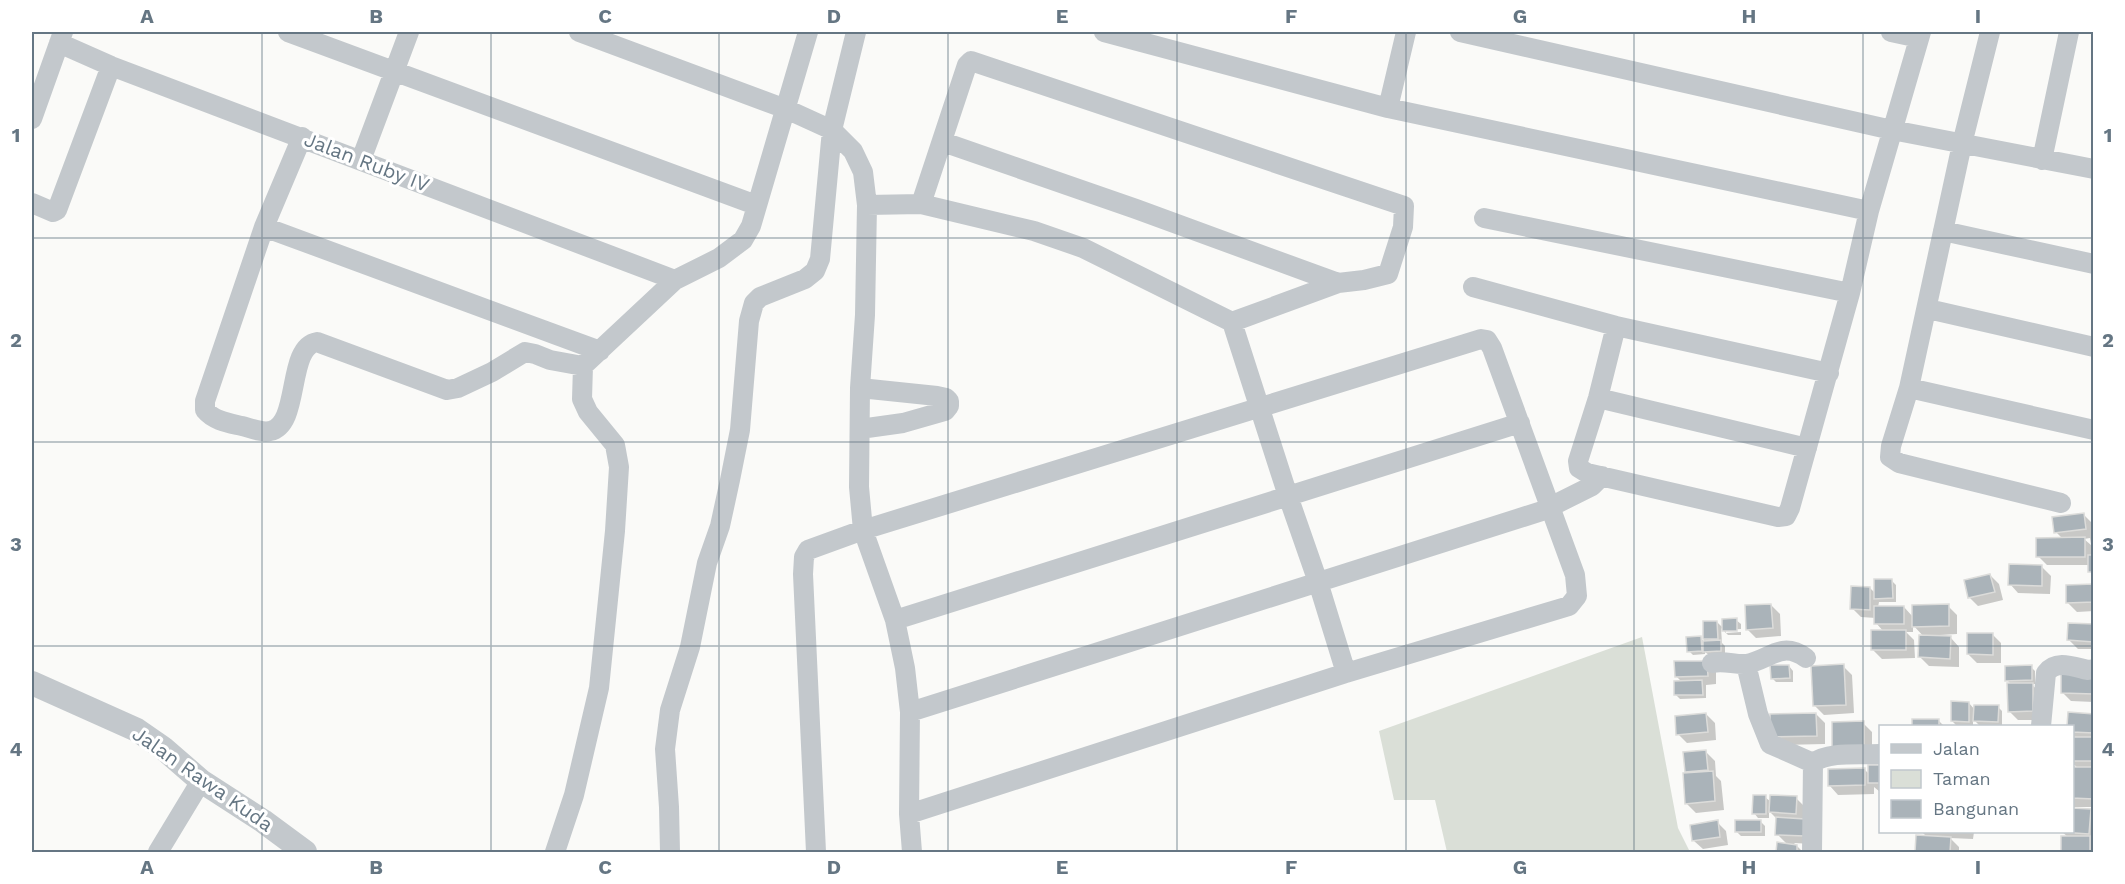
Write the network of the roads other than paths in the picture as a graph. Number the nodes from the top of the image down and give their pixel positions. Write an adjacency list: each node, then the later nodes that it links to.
1 (288, 32): 15 (street)
2 (409, 32): 15 (street)
3 (579, 32): 17 (street)
4 (808, 32): 17 (street)
5 (856, 32): 19 (street)
6 (1104, 32): 16 (street)
7 (1406, 32): 16 (street)
8 (1460, 32): 20 (street)
9 (1891, 32): 12 (street)
10 (1990, 32): 23 (street)
11 (2069, 32): 25 (street)
12 (1920, 35): 20 (street)
13 (61, 37): 14 (street, Jalan Ruby IV); 18 (street)
14 (111, 66): 21 (street, Jalan Ruby IV); 27 (street)
15 (394, 72): 24 (street); 29 (street)
16 (1388, 108): 31 (street)
17 (786, 109): 19 (street); 29 (street)
18 (32, 119)
19 (832, 130): 30 (street); 77 (street)
20 (1892, 130): 23 (street); 31 (street)
21 (302, 137): 24 (street, Jalan Ruby IV); 33 (street)
22 (943, 142): 28 (street); 37 (street); 37 (street)
23 (1962, 144): 25 (street); 34 (street)
24 (361, 160): 36 (street, Jalan Ruby IV)
25 (2042, 160): 26 (street)
26 (2094, 169)
27 (32, 203)
28 (921, 204): 30 (street); 41 (street)
29 (756, 205): 36 (street)
30 (867, 205): 47 (street)
31 (1869, 211): 39 (street)
32 (1484, 218): 39 (street)
33 (264, 227): 44 (street); 45 (street)
34 (1943, 231): 35 (street); 40 (street)
35 (2094, 264)
36 (675, 280): 44 (street)
37 (1338, 283): 41 (street)
38 (1473, 287): 42 (street)
39 (1850, 293): 46 (street)
40 (1928, 309): 43 (street); 48 (street)
41 (1232, 322): 50 (street)
42 (1616, 326): 46 (street); 49 (street)
43 (2094, 347)
44 (600, 351): 45 (street)
45 (583, 366): 76 (street)
46 (1828, 373): 54 (street)
47 (860, 388): 52 (street); 52 (street)
48 (1909, 388): 53 (street); 57 (street)
49 (1598, 398): 54 (street); 55 (street)
50 (1261, 407): 51 (street); 56 (street); 59 (street)
51 (1521, 423): 56 (street); 58 (street)
52 (860, 429): 59 (street)
53 (2094, 430)
54 (1807, 448): 55 (street)
55 (1602, 476): 58 (street)
56 (1288, 496): 60 (street); 61 (street)
57 (2061, 503)
58 (1552, 508): 60 (street); 66 (street)
59 (863, 530): 61 (street); 78 (street)
60 (1318, 582): 66 (street); 68 (street)
61 (895, 620): 68 (street)
62 (1806, 658): 64 (street)
63 (1712, 663): 64 (street)
64 (1746, 664): 71 (street)
65 (2094, 669): 69 (street)
66 (1346, 673): 73 (street)
67 (32, 683): 72 (street, Jalan Rawa Kuda)
68 (910, 712): 73 (street)
69 (2041, 725)
70 (1879, 754): 71 (street)
71 (1813, 763): 80 (street)
72 (201, 781): 74 (street); 75 (street, Jalan Rawa Kuda)
73 (909, 814): 79 (street)
74 (158, 852)
75 (305, 852)
76 (555, 852)
77 (670, 852)
78 (816, 852)
79 (912, 852)
80 (1812, 852)

